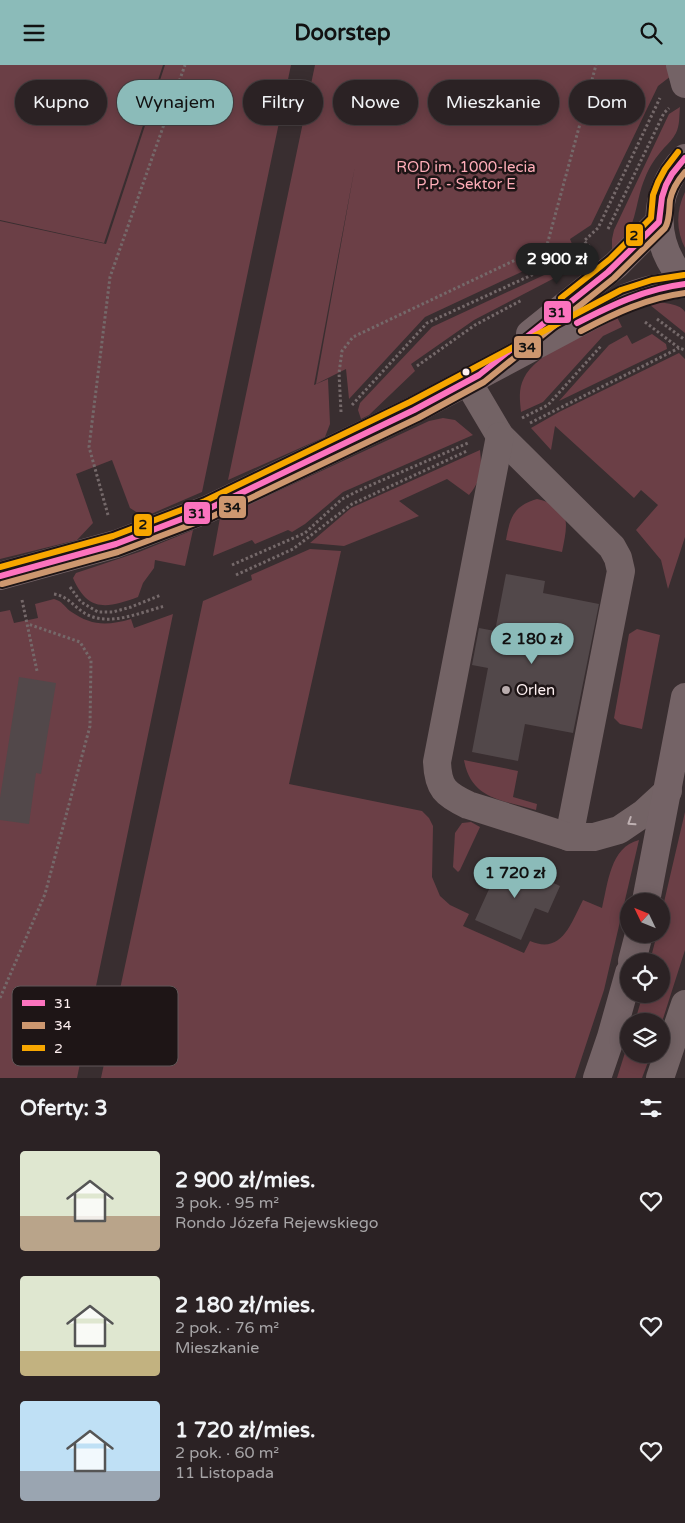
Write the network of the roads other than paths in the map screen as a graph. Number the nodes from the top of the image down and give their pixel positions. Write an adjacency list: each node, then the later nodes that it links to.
1 (680, 65): 2 (main road)
2 (675, 89)
3 (685, 158): 4 (main road)
4 (659, 222): 5 (main road); 6 (main road)
5 (685, 283): 6 (main road)
6 (473, 378): 7 (street); 8 (main road)
7 (498, 433): 11 (street); 11 (street)
8 (8, 574)
9 (685, 697): 10 (main road)
10 (668, 791): 11 (street, one-way to 11); 12 (main road)
11 (569, 837)
12 (648, 893)
13 (621, 1003): 15 (main road)
14 (685, 1004): 16 (street)
15 (597, 1078)
16 (660, 1078)

